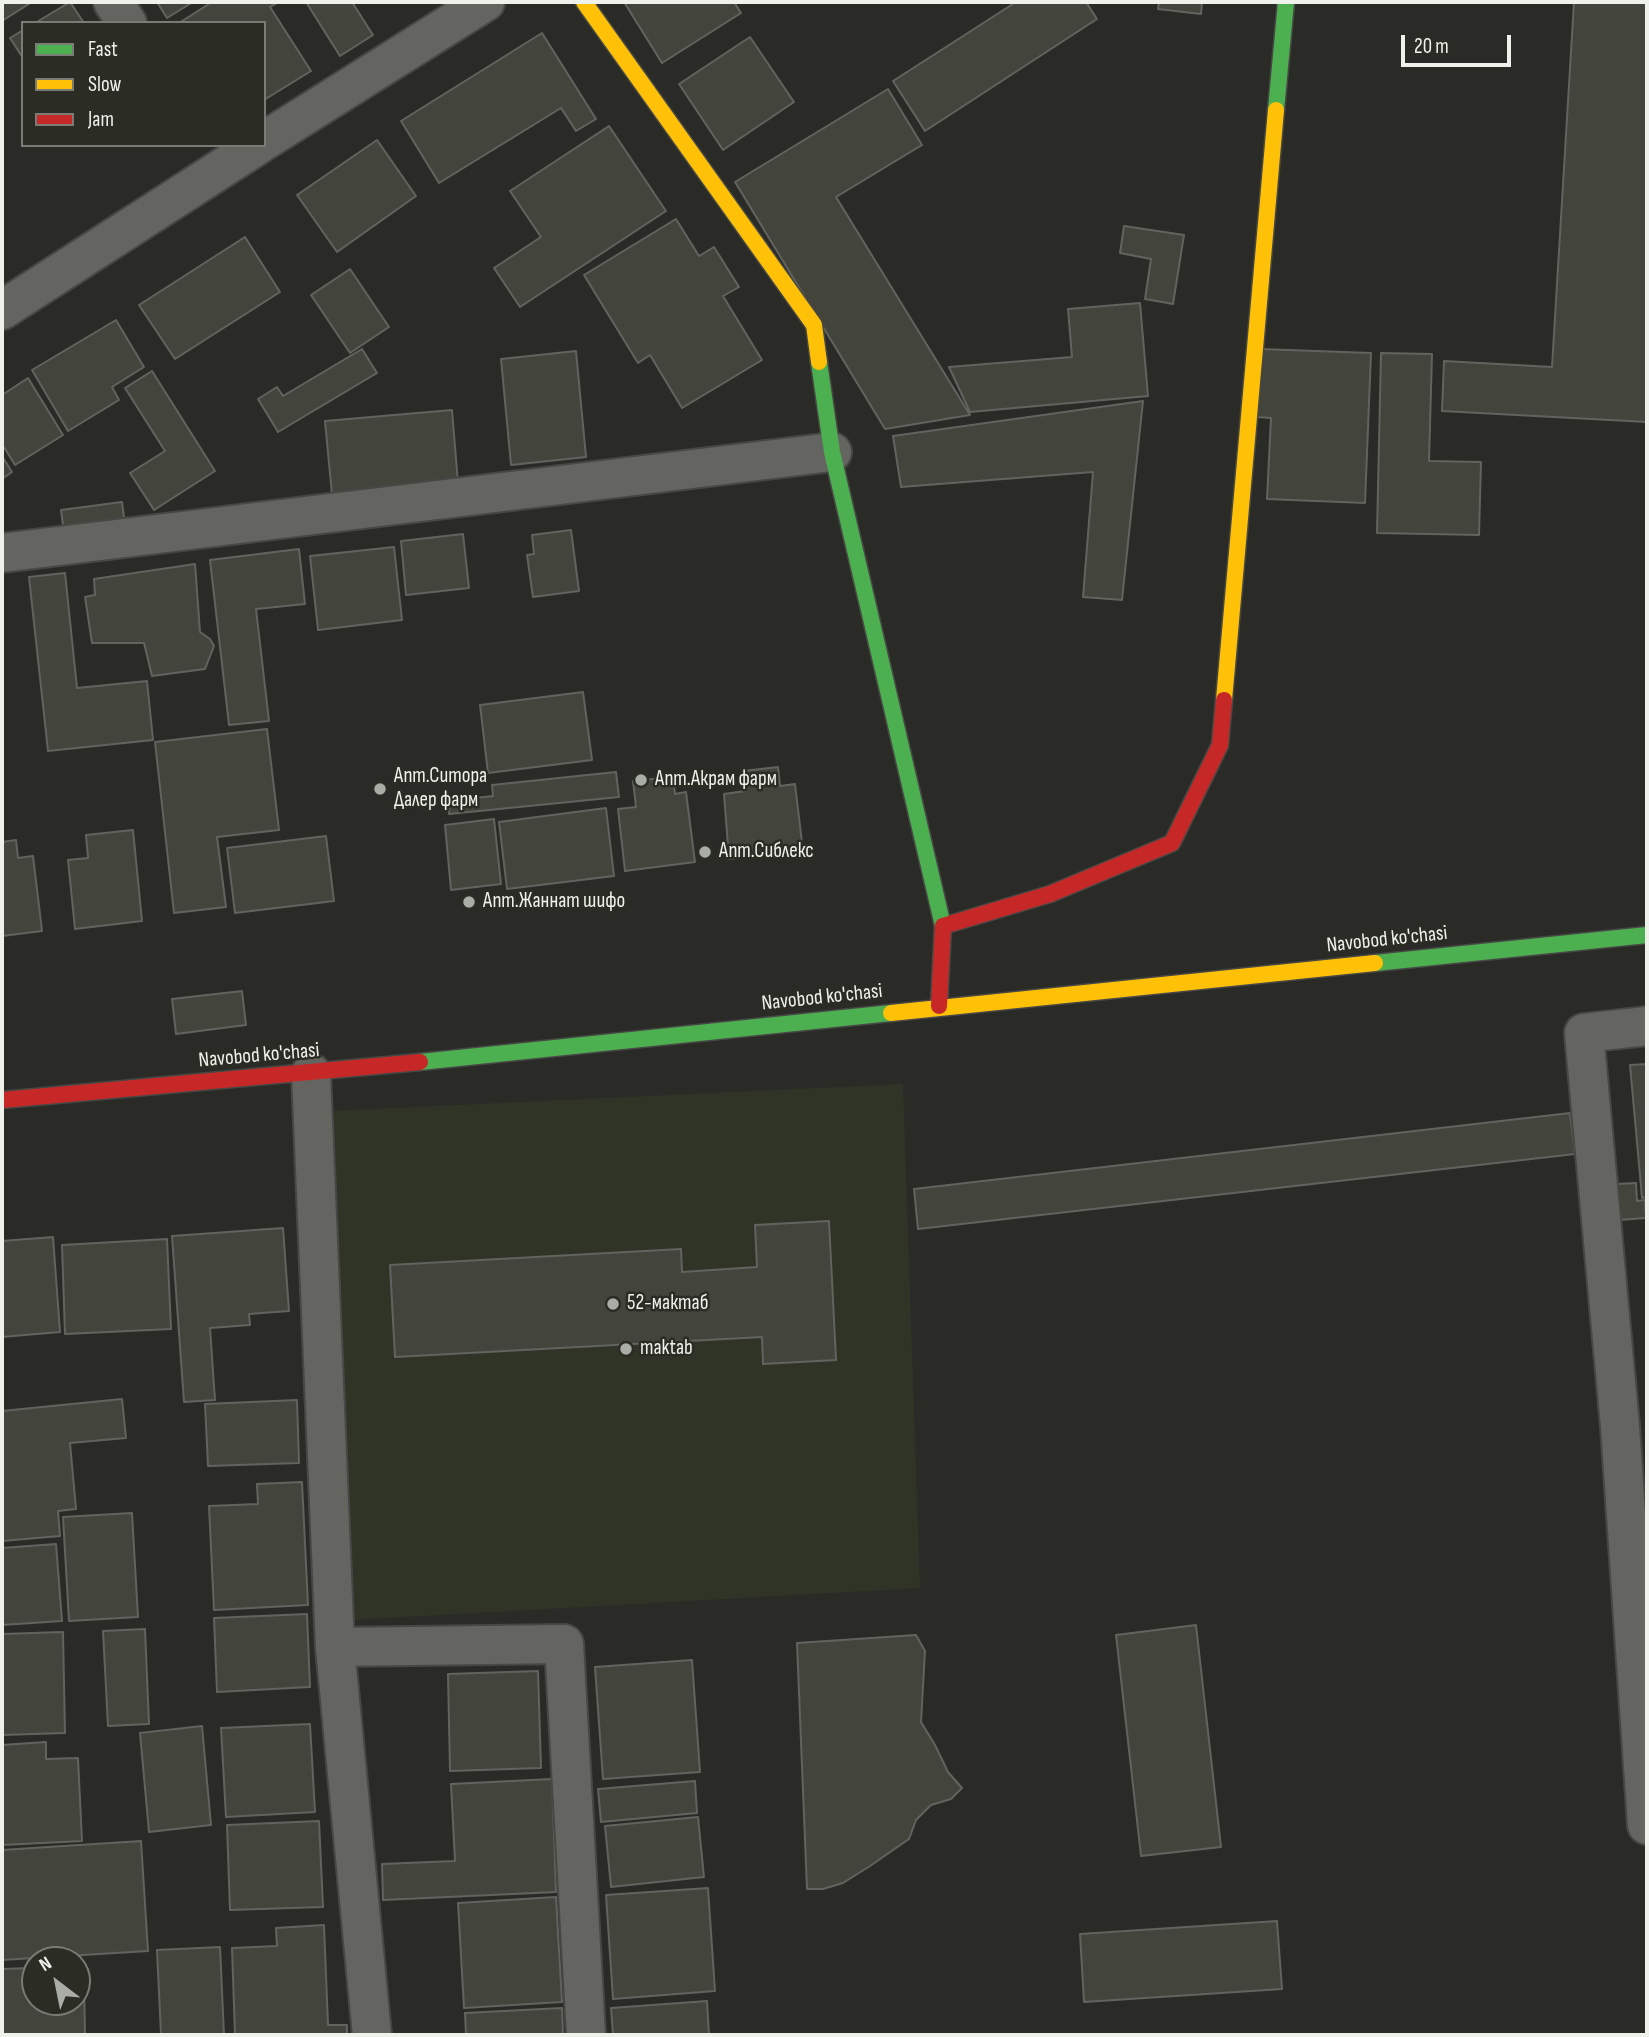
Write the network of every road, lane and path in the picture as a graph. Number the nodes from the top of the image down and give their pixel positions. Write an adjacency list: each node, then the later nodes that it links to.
1 (113, 2): 5 (street)
2 (485, 2): 6 (street)
3 (584, 2): 10 (street)
4 (1286, 2): 12 (street)
5 (126, 21)
6 (266, 140)
7 (250, 147): 8 (street)
8 (215, 156): 9 (street)
9 (2, 310)
10 (832, 452): 11 (street); 12 (street)
11 (2, 553)
12 (943, 926): 14 (street)
13 (1647, 935): 14 (street, Navobod ko'chasi)
14 (939, 1006): 16 (street, Navobod ko'chasi)
15 (1647, 1026): 18 (street)
16 (311, 1073): 17 (street, Navobod ko'chasi); 19 (street)
17 (2, 1100)
18 (1634, 1424): 20 (street)
19 (335, 1647): 21 (street); 22 (street)
20 (1647, 1825)
21 (372, 2035)
22 (586, 2035)

